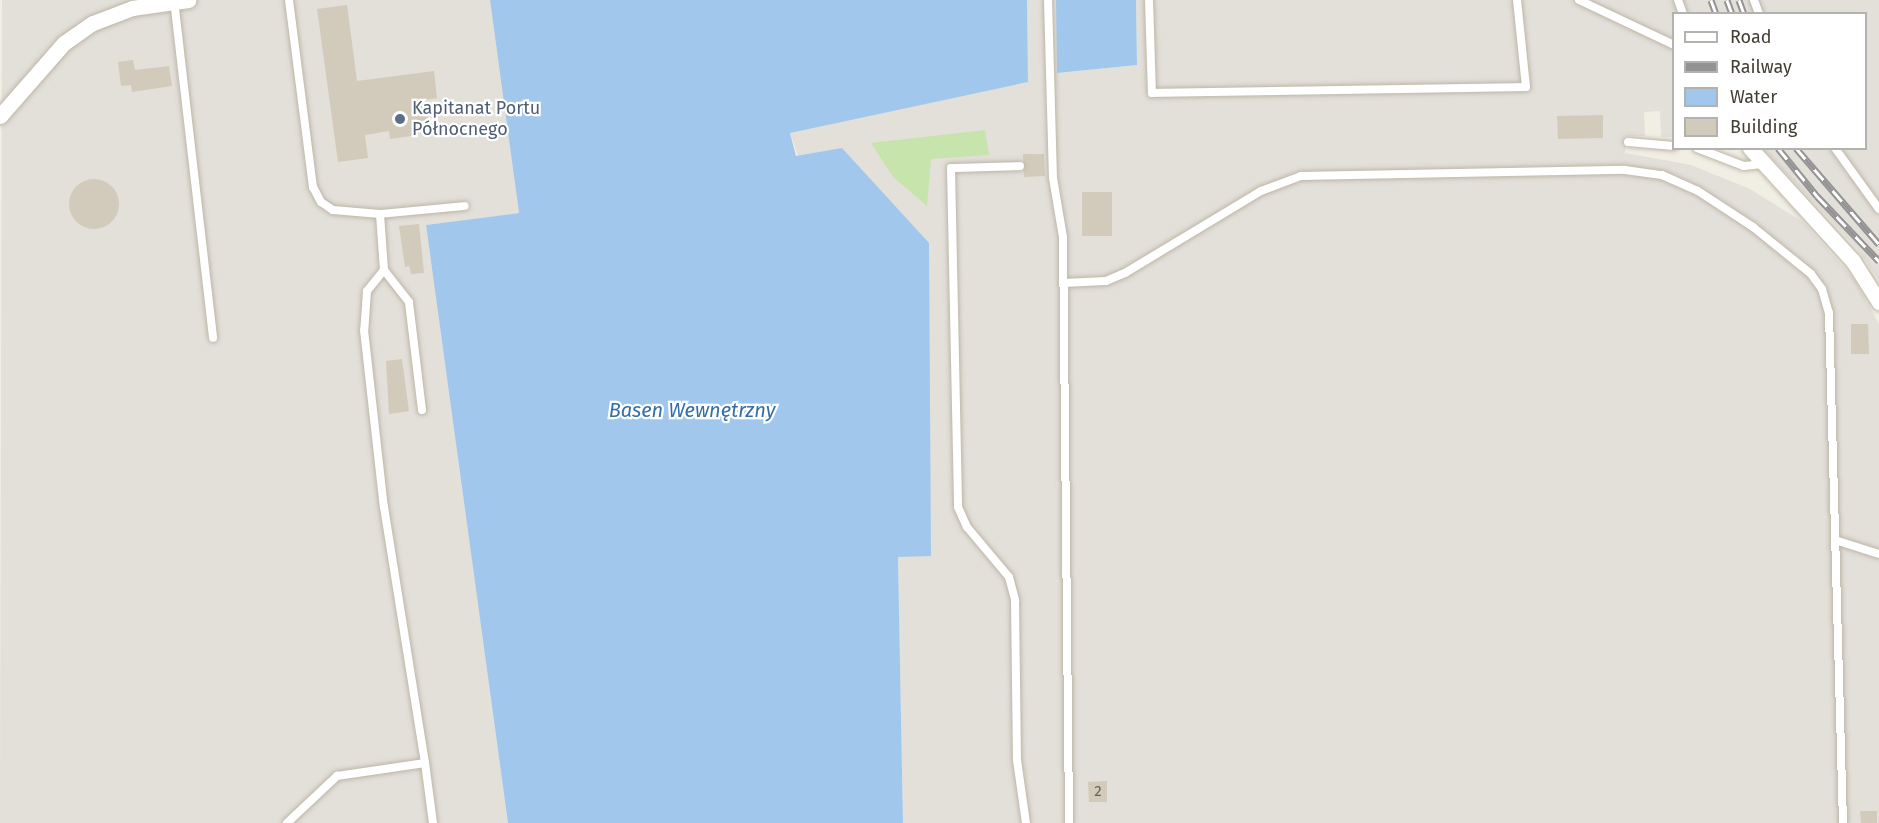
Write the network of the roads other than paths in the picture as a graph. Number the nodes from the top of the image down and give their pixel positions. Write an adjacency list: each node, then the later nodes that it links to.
1 (289, 0): 18 (lane)
2 (1048, 0): 20 (lane)
3 (1149, 0): 4 (lane)
4 (1517, 0)
5 (1580, 0): 7 (lane)
6 (178, 1): 8 (street); 22 (lane)
7 (1672, 44)
8 (0, 116)
9 (1628, 142): 10 (lane)
10 (1672, 146)
11 (1702, 150): 14 (lane)
12 (1752, 150): 14 (street)
13 (1836, 150): 17 (lane)
14 (1762, 164): 21 (street)
15 (1020, 166): 29 (lane)
16 (465, 206): 18 (lane)
17 (1879, 209)
18 (380, 214): 19 (lane)
19 (384, 270): 23 (lane); 26 (lane)
20 (1063, 283): 24 (lane); 30 (lane)
21 (1879, 302)
22 (213, 338)
23 (422, 410)
24 (1838, 540): 25 (lane); 31 (lane)
25 (1879, 555)
26 (424, 763): 27 (lane); 28 (lane)
27 (287, 823)
28 (433, 823)
29 (1026, 823)
30 (1069, 823)
31 (1843, 823)

